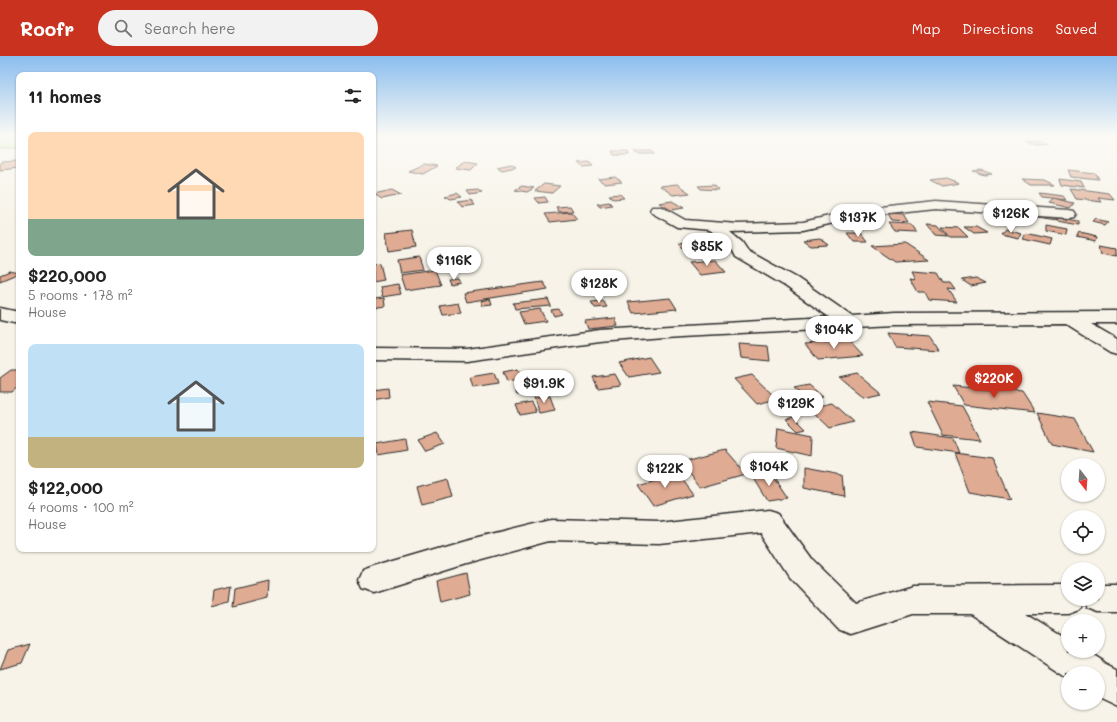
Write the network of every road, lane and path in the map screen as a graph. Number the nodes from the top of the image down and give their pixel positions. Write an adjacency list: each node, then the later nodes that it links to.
1 (657, 210): 3 (street)
2 (1069, 214): 3 (street)
3 (714, 227): 8 (street)
4 (0, 314): 5 (street)
5 (16, 317)
6 (1069, 318): 7 (street); 8 (street); 9 (street)
7 (1117, 318)
8 (849, 322): 10 (street)
9 (1117, 348)
10 (376, 354)
11 (374, 580): 15 (street)
12 (1105, 598): 13 (street)
13 (1117, 598)
14 (1061, 599): 15 (street)
15 (976, 600): 16 (street)
16 (1080, 666)
17 (1105, 682): 18 (street)
18 (1117, 689)

